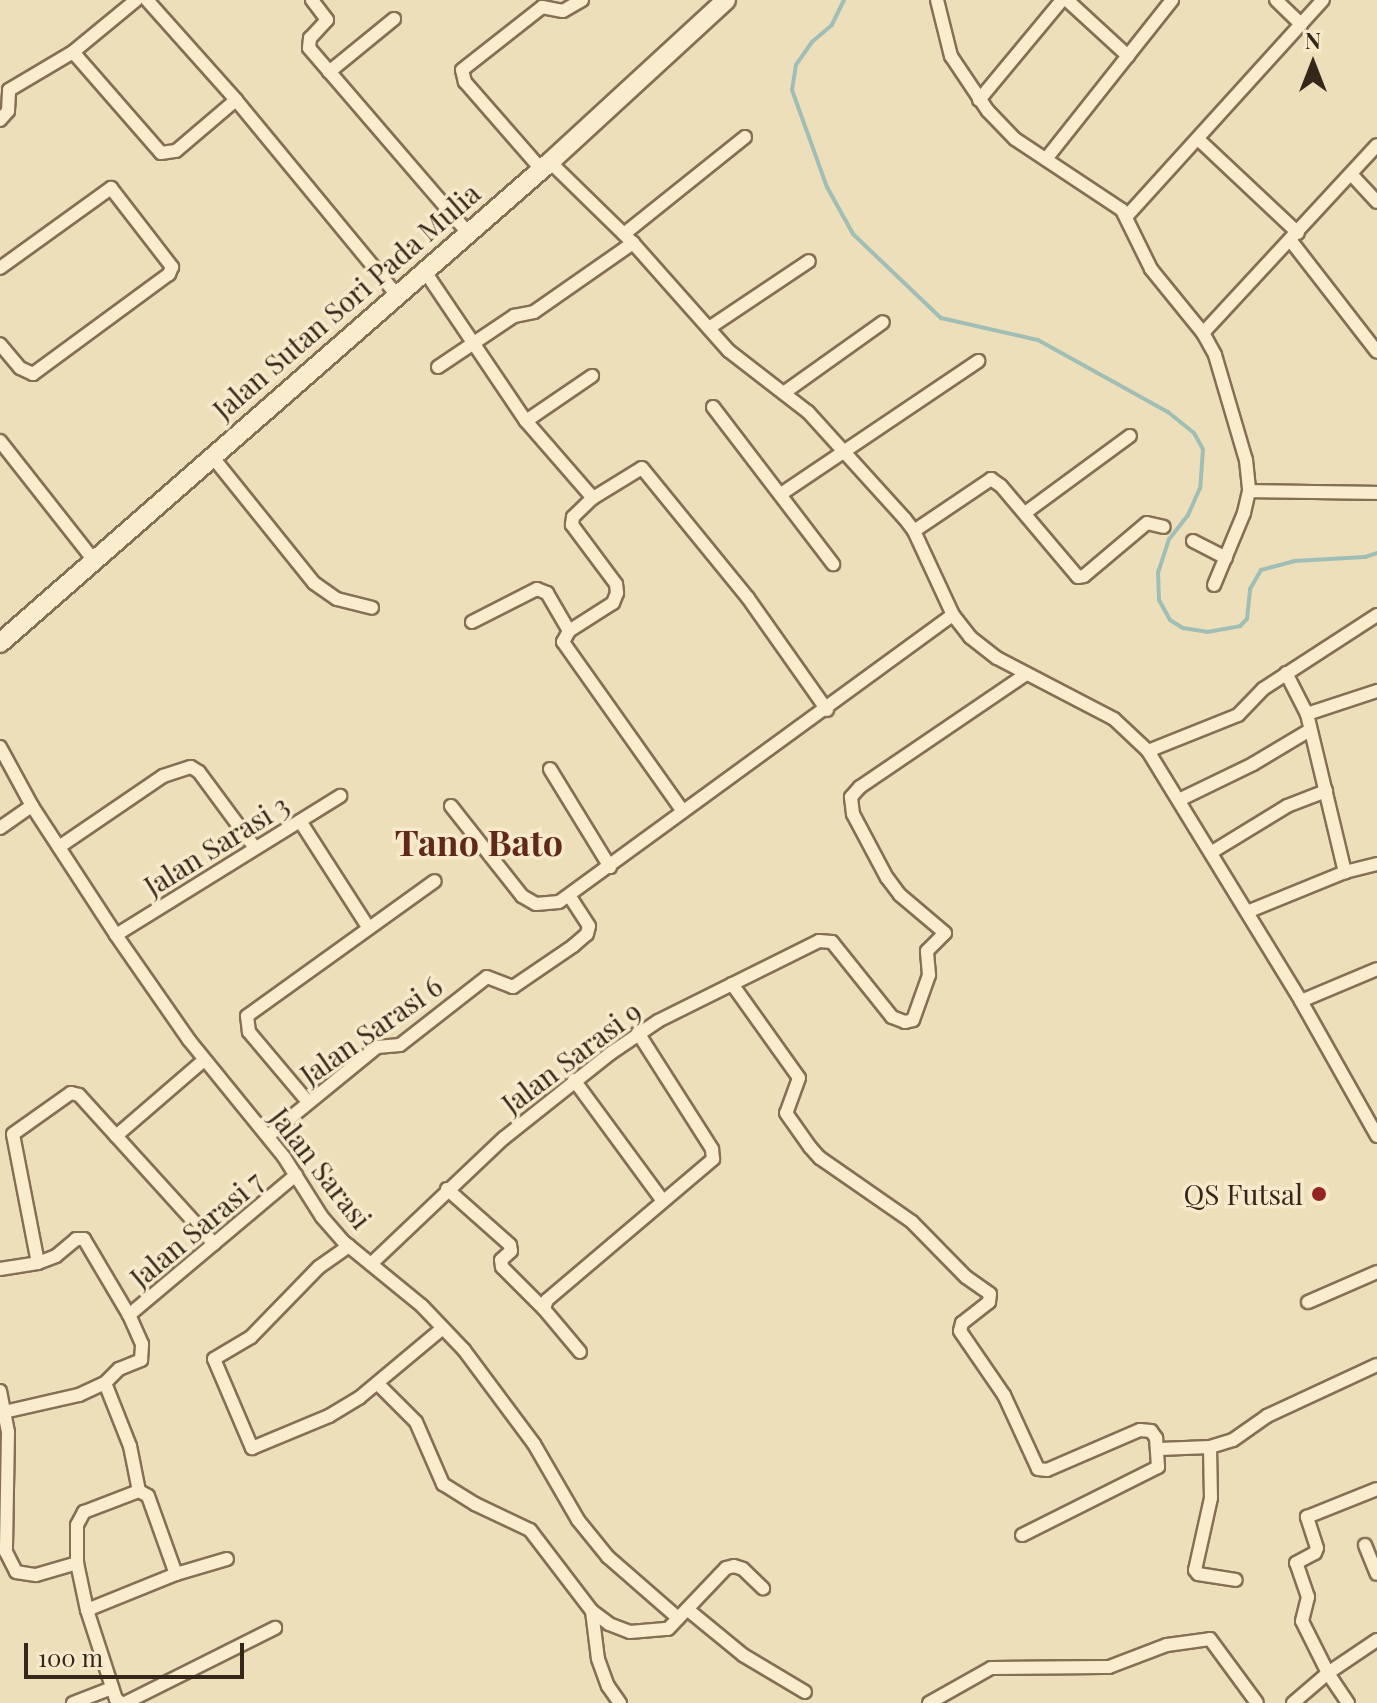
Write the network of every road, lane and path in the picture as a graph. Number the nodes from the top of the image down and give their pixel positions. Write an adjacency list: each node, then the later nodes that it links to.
1 (136, 0): 13 (street)
2 (147, 0): 16 (street)
3 (312, 0): 15 (street)
4 (582, 0): 23 (street)
5 (726, 0): 23 (street, Jalan Sutan Sori Pada Mulia)
6 (937, 0): 17 (street)
7 (1064, 0): 14 (street); 17 (street)
8 (1172, 0): 14 (street)
9 (1276, 0): 12 (street)
10 (1323, 0): 12 (street)
11 (394, 19): 15 (street)
12 (1301, 24): 20 (street)
13 (73, 52): 16 (street); 18 (street)
14 (1128, 56): 22 (street)
15 (329, 72): 27 (street)
16 (236, 100): 33 (street)
17 (979, 100): 22 (street)
18 (0, 120)
19 (745, 137): 29 (street)
20 (1198, 139): 26 (street); 28 (street)
21 (1377, 145): 24 (street)
22 (1046, 159): 26 (street)
23 (546, 165): 27 (street, Jalan Sutan Sori Pada Mulia); 29 (street)
24 (1351, 174): 25 (street); 28 (street)
25 (1377, 202)
26 (1126, 217): 36 (street)
27 (468, 233): 32 (street, Jalan Sutan Sori Pada Mulia)
28 (1295, 237): 36 (street); 39 (street)
29 (628, 238): 35 (street); 38 (street)
30 (809, 261): 35 (street)
31 (0, 268): 37 (street)
32 (424, 270): 33 (street, Jalan Sutan Sori Pada Mulia); 38 (street)
33 (396, 294): 49 (street, Jalan Sutan Sori Pada Mulia)
34 (883, 322): 43 (street)
35 (709, 328): 43 (street)
36 (1203, 333): 50 (street)
37 (0, 344)
38 (472, 344): 41 (street); 45 (street)
39 (1377, 352)
40 (978, 361): 48 (street)
41 (438, 367)
42 (592, 376): 45 (street)
43 (785, 392): 48 (street)
44 (713, 407): 52 (street)
45 (526, 421): 53 (street)
46 (1130, 436): 54 (street)
47 (0, 441): 59 (street)
48 (843, 450): 52 (street); 56 (street)
49 (211, 455): 59 (street, Jalan Sutan Sori Pada Mulia); 62 (street)
50 (1249, 491): 51 (street); 58 (street)
51 (1377, 493)
52 (781, 494): 60 (street)
53 (593, 498): 66 (street); 71 (street)
54 (1025, 513): 55 (street); 56 (street)
55 (1164, 527)
56 (914, 531): 63 (street)
57 (1193, 541): 58 (street)
58 (1226, 558): 61 (street)
59 (96, 563): 67 (street, Jalan Sutan Sori Pada Mulia)
60 (833, 564)
61 (1214, 585)
62 (372, 608)
63 (953, 615): 69 (street); 71 (street)
64 (1377, 615): 68 (street)
65 (472, 622): 66 (street)
66 (569, 631): 82 (street)
67 (0, 643)
68 (1286, 673): 72 (street); 75 (street)
69 (1026, 674): 75 (street); 97 (street, Jalan Sarasi 9)
70 (1377, 691): 72 (street)
71 (827, 710): 82 (street)
72 (1307, 714): 73 (street)
73 (1310, 730): 77 (street); 79 (street)
74 (0, 747): 80 (street, Jalan Sarasi)
75 (1148, 751): 79 (street)
76 (550, 769): 89 (street)
77 (1326, 791): 87 (street); 90 (street)
78 (340, 796): 83 (street, Jalan Sarasi 3)
79 (1181, 799): 87 (street)
80 (32, 806): 84 (street); 85 (street, Jalan Sarasi)
81 (451, 806): 92 (street)
82 (682, 810): 89 (street)
83 (300, 821): 86 (street, Jalan Sarasi 3); 94 (street)
84 (0, 828)
85 (59, 847): 86 (street); 95 (street, Jalan Sarasi)
86 (255, 848): 95 (street, Jalan Sarasi 3)
87 (1212, 852): 93 (street)
88 (1377, 864): 90 (street)
89 (610, 867): 92 (street)
90 (1345, 872): 93 (street)
91 (435, 881): 94 (street)
92 (570, 897): 102 (street, Jalan Sarasi 6)
93 (1247, 912): 98 (street)
94 (368, 927): 102 (street)
95 (116, 935): 100 (street, Jalan Sarasi)
96 (1377, 969): 98 (street)
97 (732, 984): 99 (street, Jalan Sarasi 9); 126 (street)
98 (1301, 1001): 105 (street)
99 (638, 1033): 101 (street, Jalan Sarasi 9); 108 (street)
100 (204, 1060): 103 (street); 104 (street, Jalan Sarasi)
101 (574, 1080): 107 (street, Jalan Sarasi 9); 108 (street)
102 (308, 1102): 104 (street, Jalan Sarasi 6)
103 (116, 1136): 109 (street); 111 (street)
104 (268, 1136): 106 (street, Jalan Sarasi)
105 (1377, 1136)
106 (296, 1175): 109 (street, Jalan Sarasi 7); 110 (street, Jalan Sarasi)
107 (447, 1189): 112 (street, Jalan Sarasi 9); 116 (street)
108 (663, 1201): 116 (street)
109 (214, 1244): 117 (street, Jalan Sarasi 7)
110 (349, 1246): 112 (street, Jalan Sarasi); 122 (street)
111 (38, 1263): 113 (street); 117 (street)
112 (371, 1264): 118 (street, Jalan Sarasi)
113 (0, 1269)
114 (1377, 1272): 115 (street)
115 (1308, 1302)
116 (544, 1309): 119 (street)
117 (129, 1315): 121 (street, Jalan Sarasi 7)
118 (443, 1328): 122 (street); 140 (street, Jalan Sarasi)
119 (580, 1352)
120 (1377, 1365): 125 (street)
121 (105, 1383): 124 (street, Jalan Sarasi 7); 128 (street)
122 (379, 1385): 139 (street)
123 (0, 1391): 124 (street)
124 (4, 1412): 129 (street)
125 (1210, 1447): 126 (street); 136 (street)
126 (1159, 1449): 130 (street)
127 (1377, 1489): 143 (street)
128 (139, 1491): 133 (street); 134 (street)
129 (3, 1507): 133 (street)
130 (1022, 1535)
131 (1365, 1545): 135 (street)
132 (227, 1559): 134 (street)
133 (77, 1563): 138 (street)
134 (176, 1574): 138 (street)
135 (1377, 1574)
136 (1236, 1580)
137 (763, 1588): 140 (street)
138 (87, 1610): 144 (street)
139 (592, 1611): 140 (street); 148 (street)
140 (682, 1614): 145 (street, Jalan Sarasi)
141 (275, 1628): 147 (street)
142 (1377, 1640): 143 (street)
143 (1328, 1673): 151 (street); 152 (street)
144 (112, 1688): 146 (street); 147 (street)
145 (805, 1692)
146 (73, 1703)
147 (123, 1703)
148 (620, 1703)
149 (929, 1703): 150 (street)
150 (1257, 1703)
151 (1293, 1703)
152 (1348, 1703)

